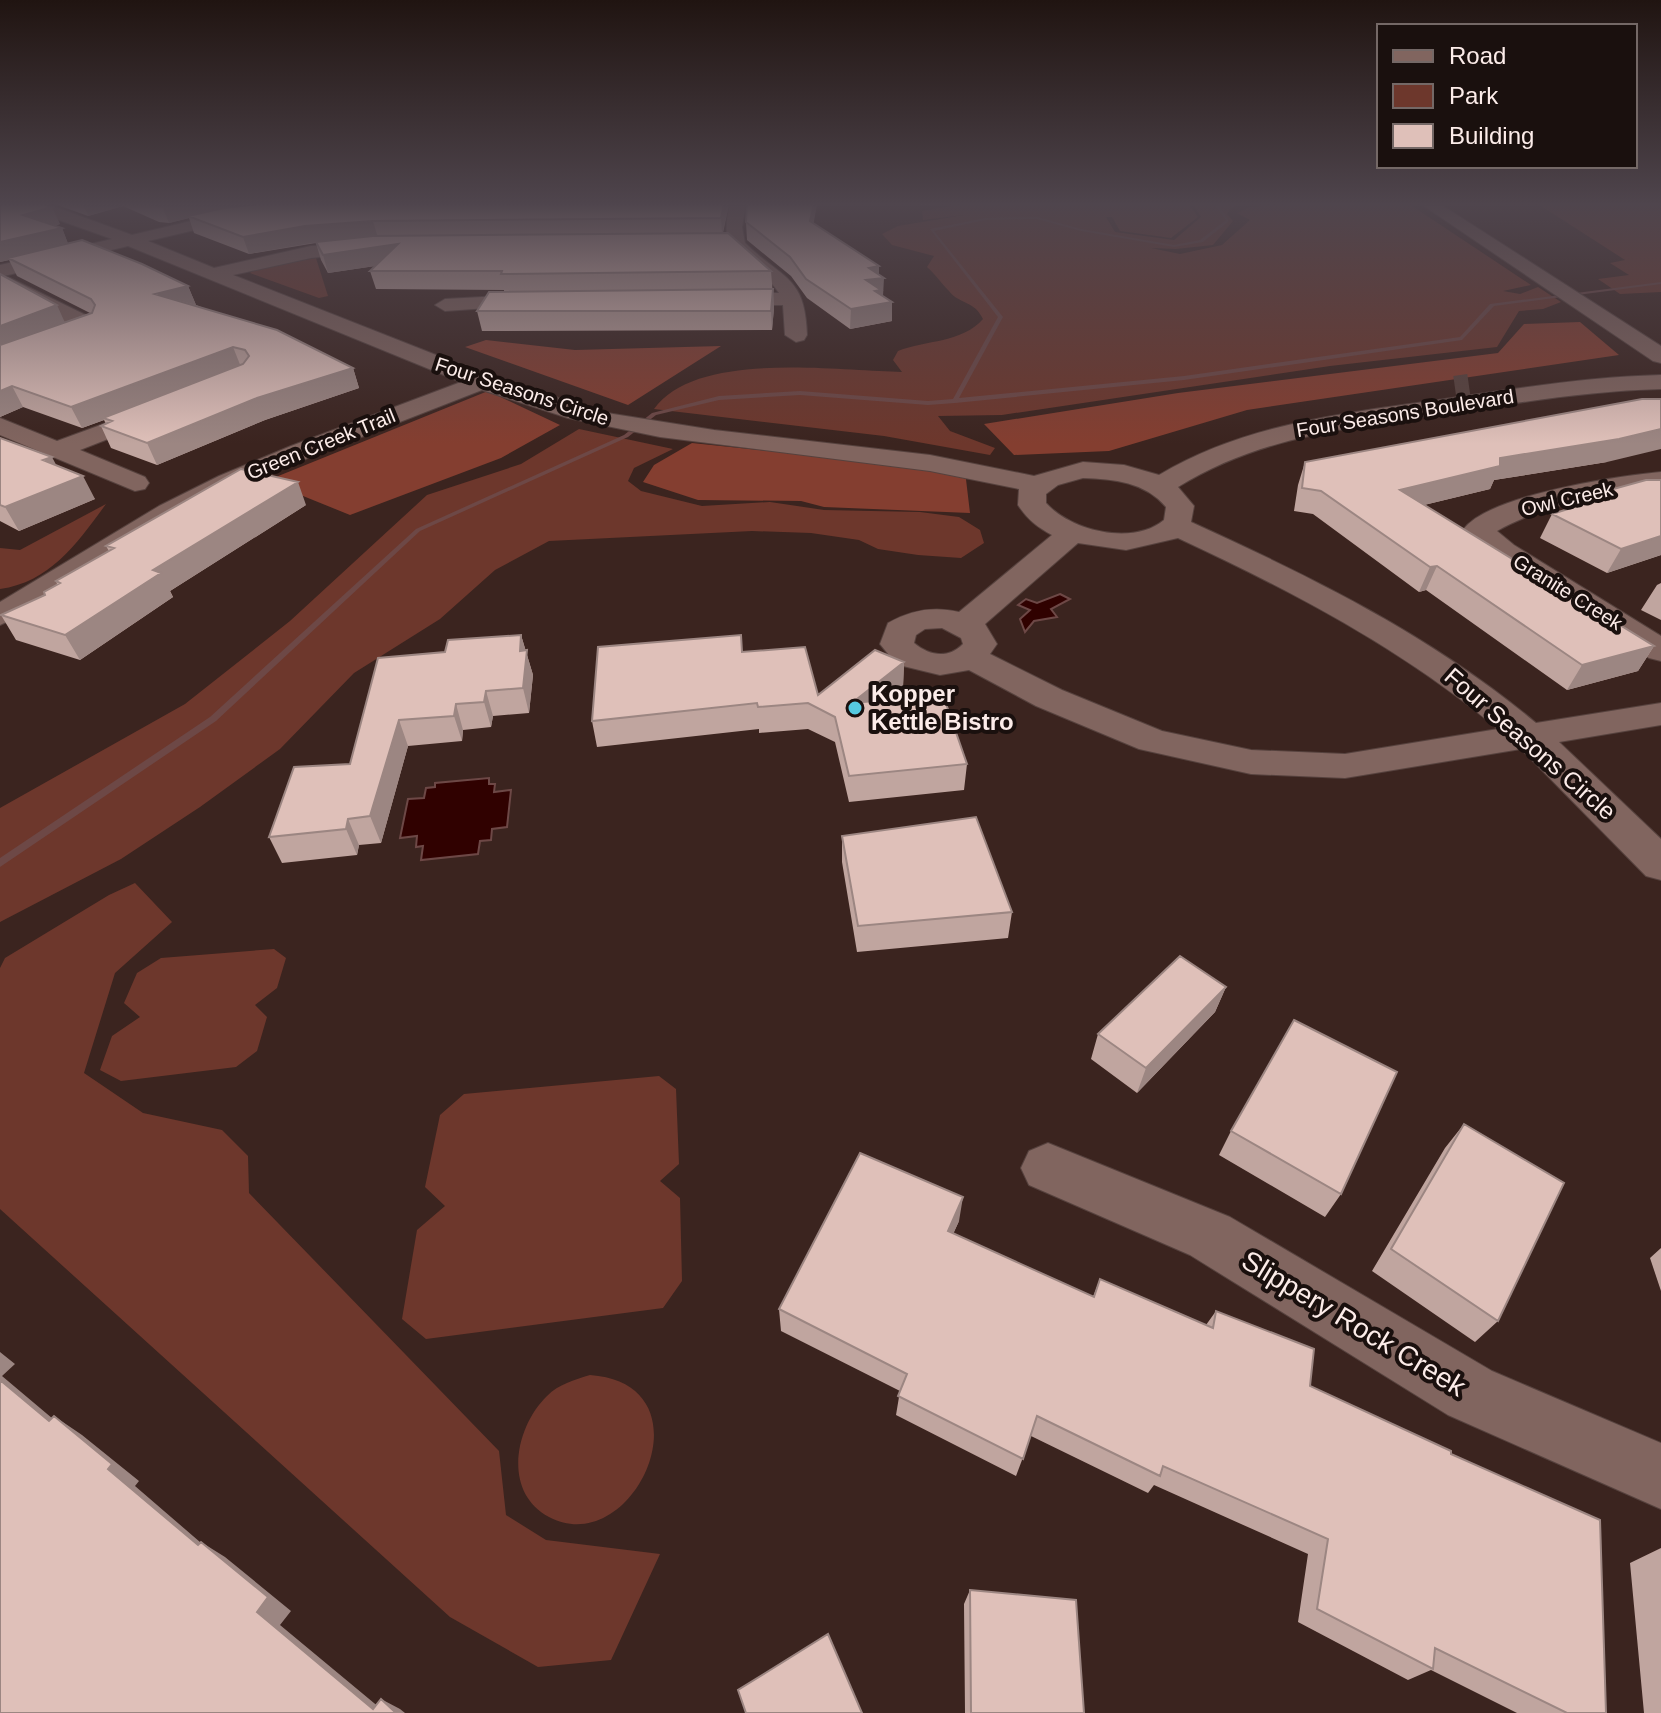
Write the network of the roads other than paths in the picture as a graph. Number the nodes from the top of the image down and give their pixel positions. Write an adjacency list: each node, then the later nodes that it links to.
1 (11, 284): 12 (street)
2 (238, 284): 15 (street, Four Seasons Circle)
3 (784, 284): 7 (street)
4 (1551, 284): 13 (street)
5 (1579, 284): 11 (street)
6 (701, 299): 7 (street)
7 (794, 299): 10 (street)
8 (561, 300): 9 (street)
9 (445, 305)
10 (796, 335)
11 (1661, 335)
12 (66, 336)
13 (1661, 356)
14 (1661, 371): 17 (street, Four Seasons Boulevard)
15 (482, 382): 24 (street, Four Seasons Circle); 28 (street, Green Creek Trail)
16 (1661, 382): 17 (street, Four Seasons Boulevard)
17 (1467, 388): 21 (street, Four Seasons Boulevard)
18 (172, 405): 20 (street)
19 (0, 426): 20 (street)
20 (60, 449): 23 (street)
21 (1159, 467): 24 (street); 25 (street)
22 (1661, 480): 26 (street, Owl Creek)
23 (135, 483)
24 (1037, 485): 27 (street)
25 (1176, 526): 27 (street); 31 (street, Four Seasons Circle)
26 (1478, 530): 29 (street, Granite Creek)
27 (1071, 534): 31 (street)
28 (0, 615)
29 (1661, 651)
30 (1661, 714): 31 (street)
31 (1528, 738): 32 (street, Four Seasons Circle)
32 (1661, 865)
33 (1048, 1168): 34 (street, Slippery Rock Creek)
34 (1661, 1476)

